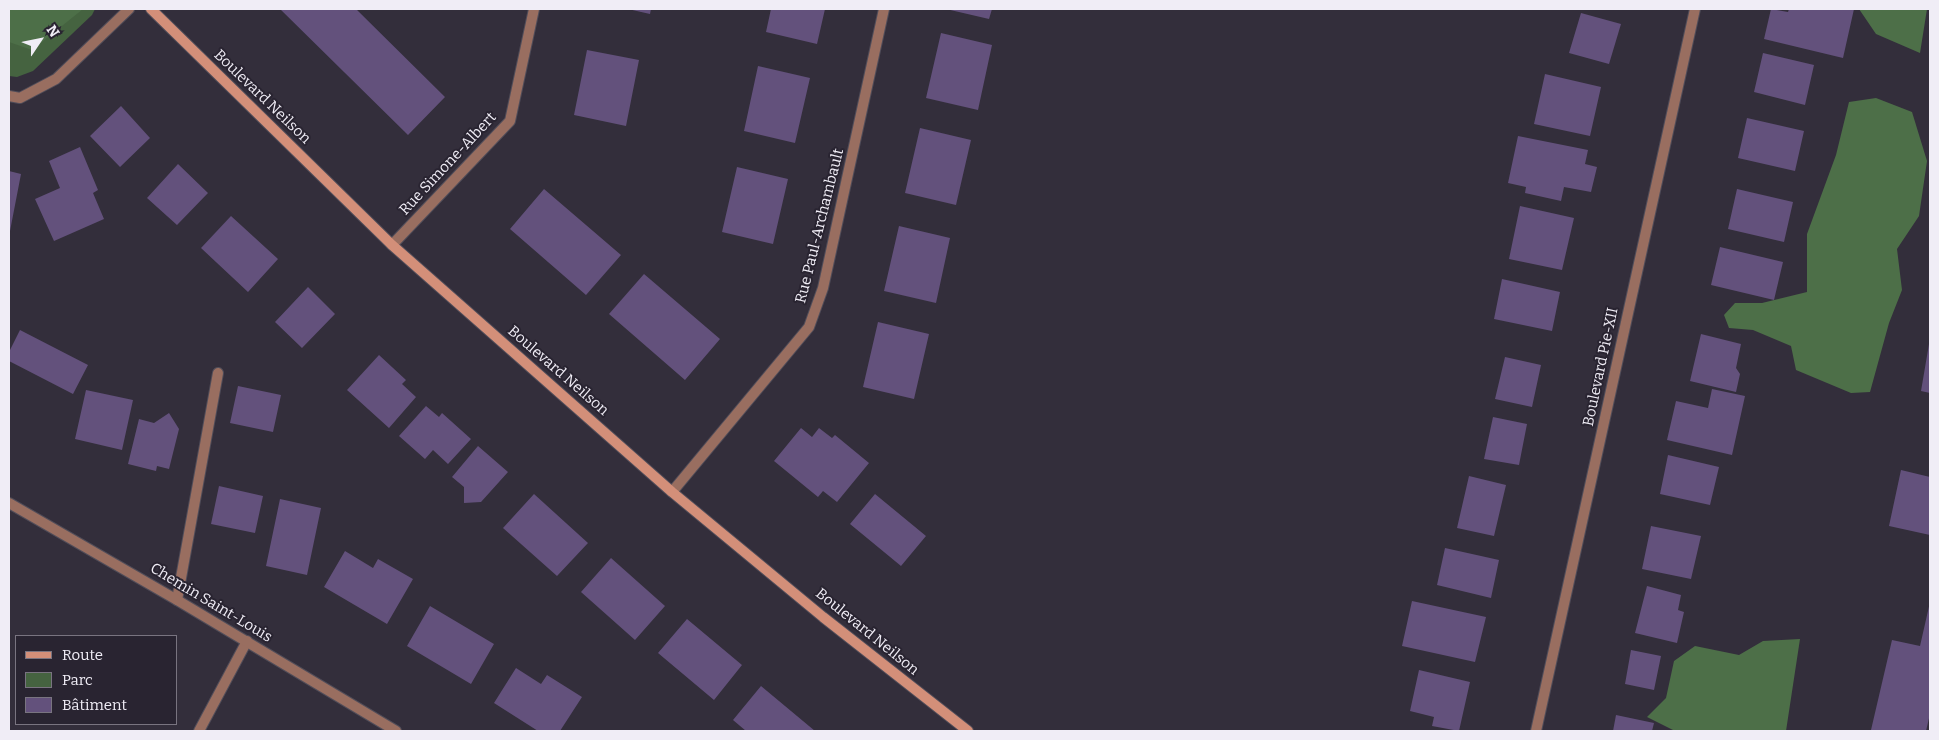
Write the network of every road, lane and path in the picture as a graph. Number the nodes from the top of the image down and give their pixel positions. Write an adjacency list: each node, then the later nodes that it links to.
1 (129, 9): 6 (street)
2 (151, 9): 7 (main road, Boulevard Neilson)
3 (534, 9): 7 (street, Rue Simone-Albert)
4 (884, 9): 9 (street, Rue Paul-Archambault)
5 (1695, 9): 16 (street, Boulevard Pie-XII)
6 (9, 96)
7 (392, 245): 9 (main road, Boulevard Neilson)
8 (218, 373): 11 (street)
9 (672, 492): 15 (main road, Boulevard Neilson)
10 (9, 503): 11 (street, Chemin Saint-Louis)
11 (178, 600): 12 (street, Chemin Saint-Louis)
12 (247, 641): 13 (street); 14 (street, Chemin Saint-Louis)
13 (199, 731)
14 (396, 731)
15 (968, 731)
16 (1536, 731)

